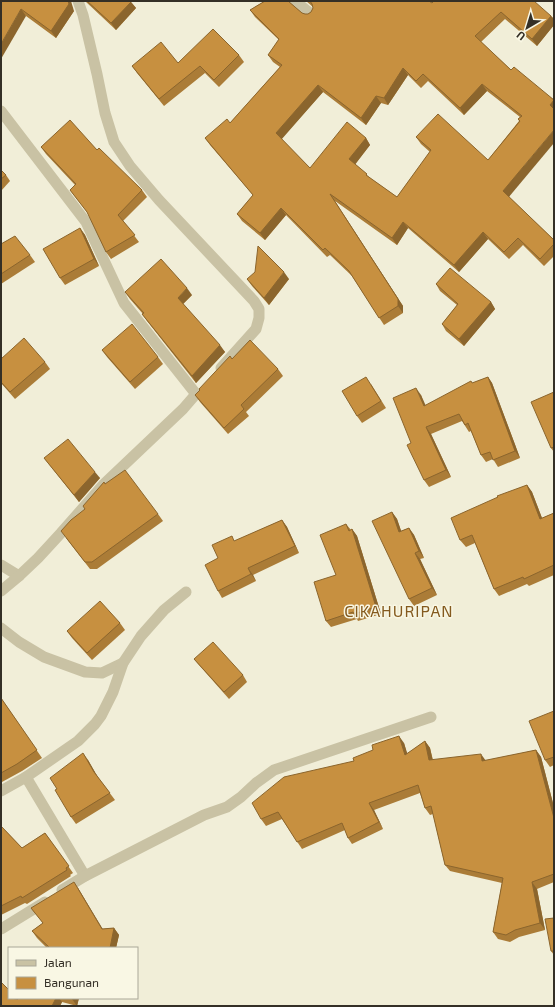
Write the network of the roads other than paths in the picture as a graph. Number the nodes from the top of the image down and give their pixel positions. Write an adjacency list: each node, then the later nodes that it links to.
1 (78, 1): 5 (street)
2 (295, 1): 3 (street)
3 (311, 14)
4 (1, 111): 7 (street)
5 (216, 373)
6 (206, 384): 7 (street)
7 (196, 394): 9 (street)
8 (1, 565): 9 (street)
9 (19, 576): 10 (street)
10 (1, 591)
11 (186, 592): 13 (street)
12 (1, 628): 13 (street)
13 (123, 663): 15 (street)
14 (431, 717): 17 (street)
15 (26, 777): 16 (street); 17 (street)
16 (1, 791)
17 (86, 876): 18 (street)
18 (1, 929)

